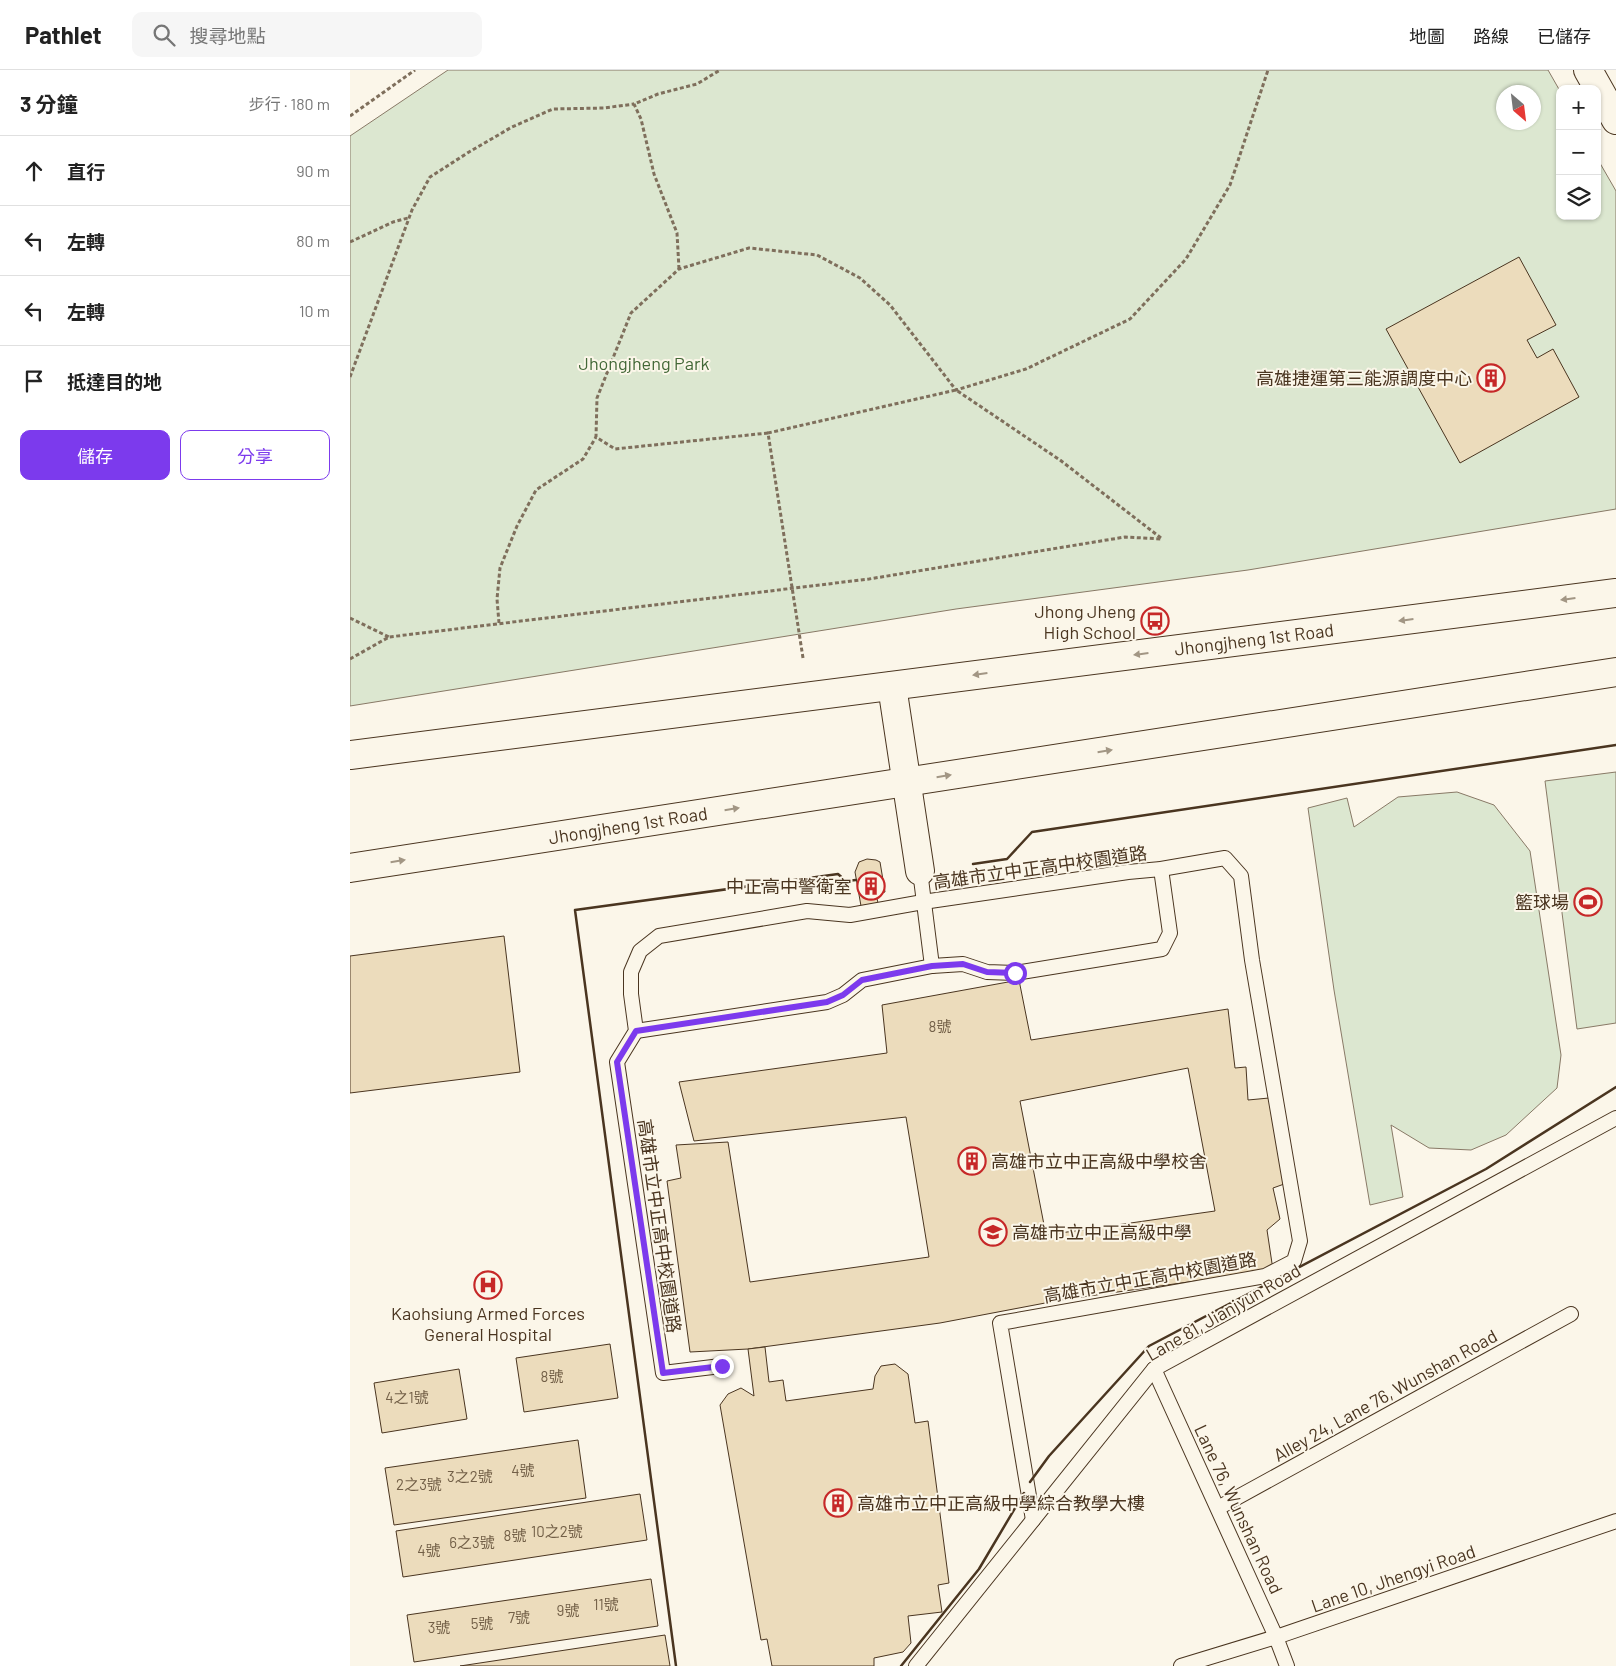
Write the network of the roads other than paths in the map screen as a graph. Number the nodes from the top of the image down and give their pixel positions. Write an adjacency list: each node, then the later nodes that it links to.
1 (1588, 70): 2 (street)
2 (1616, 120)
3 (1616, 593): 5 (street, Jhongjheng 1st Road, one-way to 5)
4 (1616, 672): 7 (street, Jhongjheng 1st Road, one-way to 4)
5 (892, 686): 6 (street, Jhongjheng 1st Road); 7 (street)
6 (350, 755)
7 (906, 782): 8 (street, Jhongjheng 1st Road, one-way to 7); 10 (street)
8 (350, 868)
9 (1161, 869): 11 (lane, 高雄市立中正高中校園道路); 12 (lane, 高雄市立中正高中校園道路); 19 (lane, 高雄市立中正高中校園道路)
10 (920, 871): 11 (lane, 高雄市立中正高中校園道路)
11 (923, 902): 12 (lane, 高雄市立中正高中校園道路); 13 (lane, 高雄市立中正高中校園道路)
12 (932, 966): 13 (lane, 高雄市立中正高中校園道路)
13 (636, 1031): 16 (lane, 高雄市立中正高中校園道路)
14 (1616, 1118): 17 (lane, Lane 81, Jianjyun Road)
15 (1571, 1314): 18 (lane, Alley 24, Lane 76, Wunshan Road)
16 (722, 1366)
17 (1154, 1369): 18 (lane, Lane 76, Wunshan Road); 19 (lane, Lane 81, Jianjyun Road)
18 (1218, 1508): 21 (lane, Lane 76, Wunshan Road)
19 (1033, 1520): 22 (lane, Lane 81, Jianjyun Road)
20 (1616, 1521): 21 (lane, Lane 10, Jhengyi Road)
21 (1276, 1637): 23 (lane, Lane 10, Jhengyi Road); 24 (lane, Lane 76, Wunshan Road)
22 (916, 1666)
23 (1182, 1666)
24 (1287, 1666)

